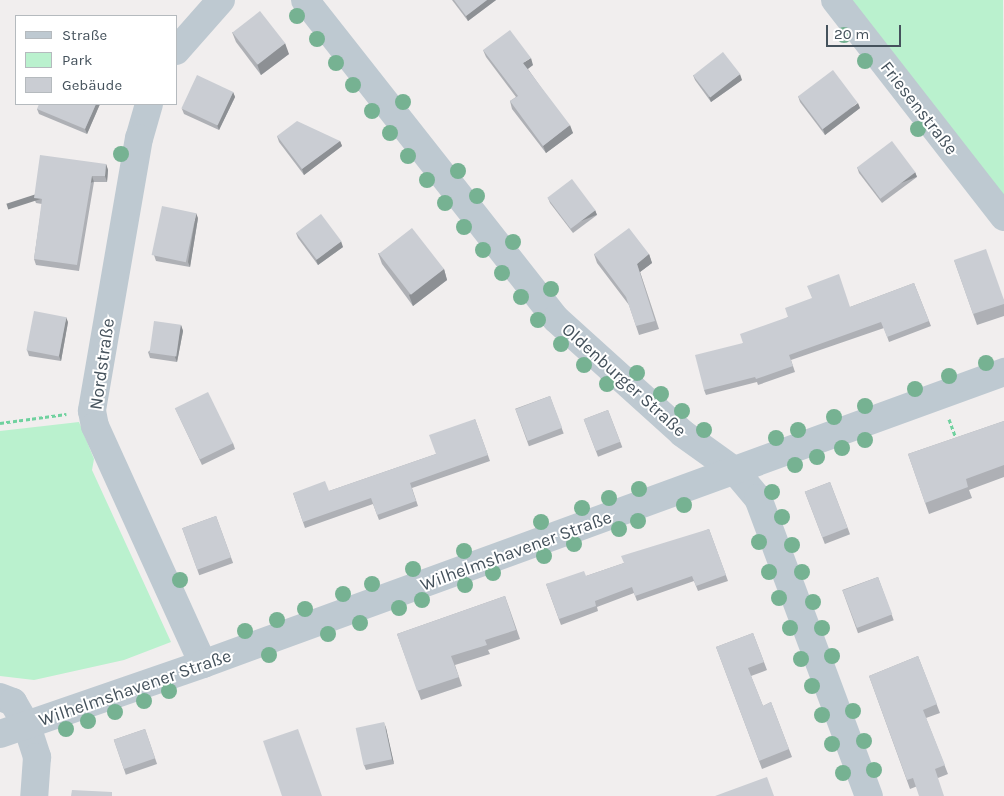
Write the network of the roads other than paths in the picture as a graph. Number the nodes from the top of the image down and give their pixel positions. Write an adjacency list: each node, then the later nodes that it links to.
1 (221, 0): 4 (street)
2 (304, 0): 8 (street, Oldenburger Straße)
3 (835, 0): 6 (street, Friesenstraße)
4 (178, 49)
5 (149, 105): 9 (street, Nordstraße)
6 (1004, 216)
7 (1004, 372): 8 (street, Wilhelmshavener Straße)
8 (735, 472): 9 (street, Wilhelmshavener Straße); 14 (street, Oldenburger Straße)
9 (203, 664): 11 (street, Wilhelmshavener Straße)
10 (0, 698): 11 (street)
11 (27, 726): 12 (street, Wilhelmshavener Straße); 13 (street)
12 (0, 734)
13 (34, 796)
14 (869, 796)

